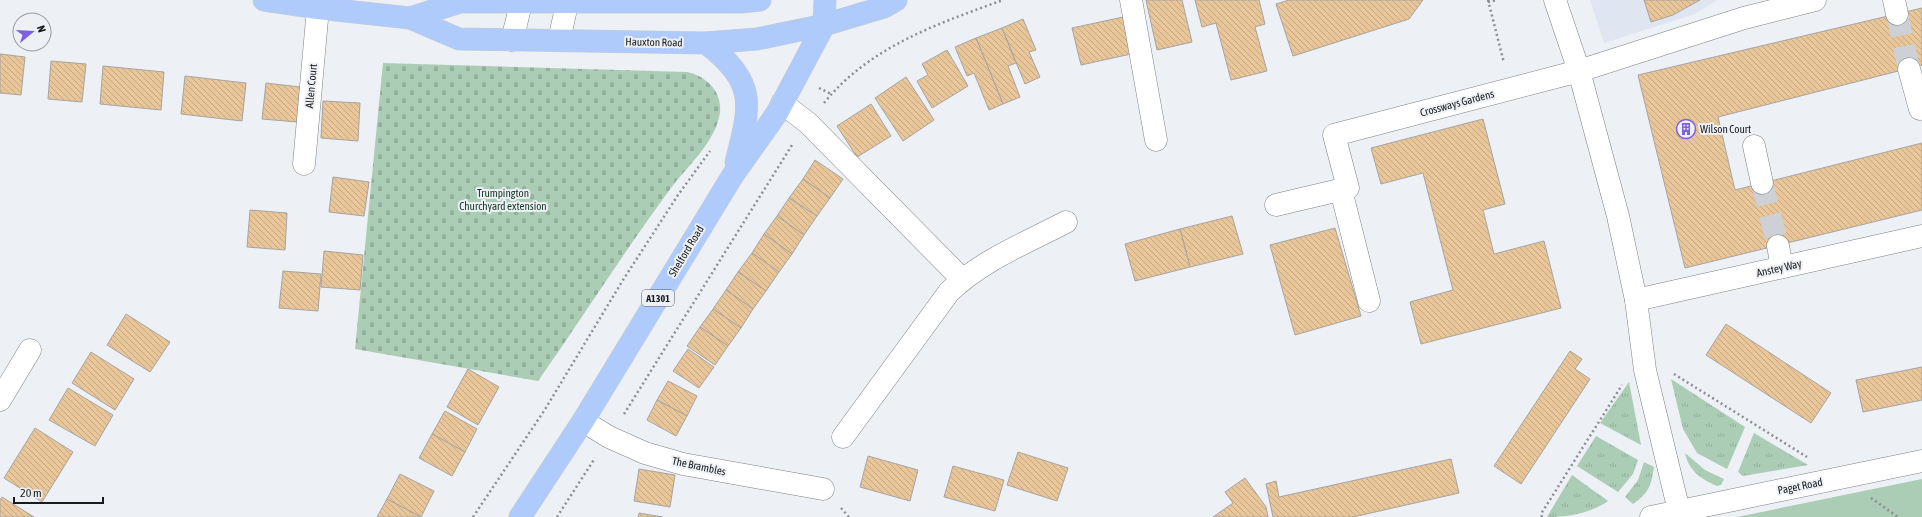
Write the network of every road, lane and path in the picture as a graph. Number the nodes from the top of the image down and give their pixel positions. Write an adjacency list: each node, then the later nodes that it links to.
1 (264, 0): 14 (main road, Hauxton Road)
2 (760, 0): 12 (main road, Hauxton Road)
3 (825, 0): 17 (main road, Shelford Road)
4 (896, 0): 17 (main road, Hauxton Road)
5 (1003, 0): 26 (path)
6 (1131, 0): 27 (street)
7 (1497, 0): 13 (path)
8 (1555, 0): 22 (street)
9 (1756, 0): 16 (street)
10 (1815, 0): 16 (street)
11 (521, 1): 12 (main road, Hauxton Road); 15 (main road, Hauxton Road); 18 (street)
12 (567, 1): 19 (street)
13 (1488, 1): 23 (path)
14 (318, 8): 15 (main road, Hauxton Road); 30 (street, Allen Court)
15 (410, 18): 18 (main road, Hauxton Road)
16 (1744, 18): 22 (street)
17 (824, 25): 20 (main road, Hauxton Road); 24 (main road, Shelford Road)
18 (512, 40): 19 (main road, Hauxton Road)
19 (559, 40): 20 (main road, Hauxton Road)
20 (706, 42): 31 (main road)
21 (1909, 69): 25 (street)
22 (1579, 71): 23 (street, Crossways Gardens); 40 (street)
23 (1511, 89): 33 (street, Crossways Gardens)
24 (782, 103): 26 (street); 31 (main road, Shelford Road / A1301)
25 (1920, 109)
26 (808, 123): 39 (street); 45 (path)
27 (1156, 140)
28 (714, 146): 50 (path)
29 (1754, 146): 32 (street)
30 (304, 164)
31 (733, 175): 44 (main road, Shelford Road / A1301)
32 (1762, 183)
33 (1341, 190): 34 (street); 41 (street)
34 (1276, 205)
35 (1066, 222): 39 (street)
36 (1922, 236): 38 (street, Anstey Way)
37 (1778, 246): 38 (street)
38 (1782, 267): 40 (street, Anstey Way)
39 (962, 279): 46 (street)
40 (1636, 300): 49 (street)
41 (1369, 301)
42 (30, 350): 43 (street)
43 (0, 400)
44 (583, 421): 45 (street, The Brambles); 51 (main road, Shelford Road / A1301)
45 (609, 437): 48 (street, The Brambles); 52 (path)
46 (843, 437)
47 (1922, 461): 49 (street, Paget Road)
48 (823, 488)
49 (1679, 511): 53 (street, Paget Road)
50 (473, 517)
51 (520, 517)
52 (557, 517)
53 (1651, 517)

